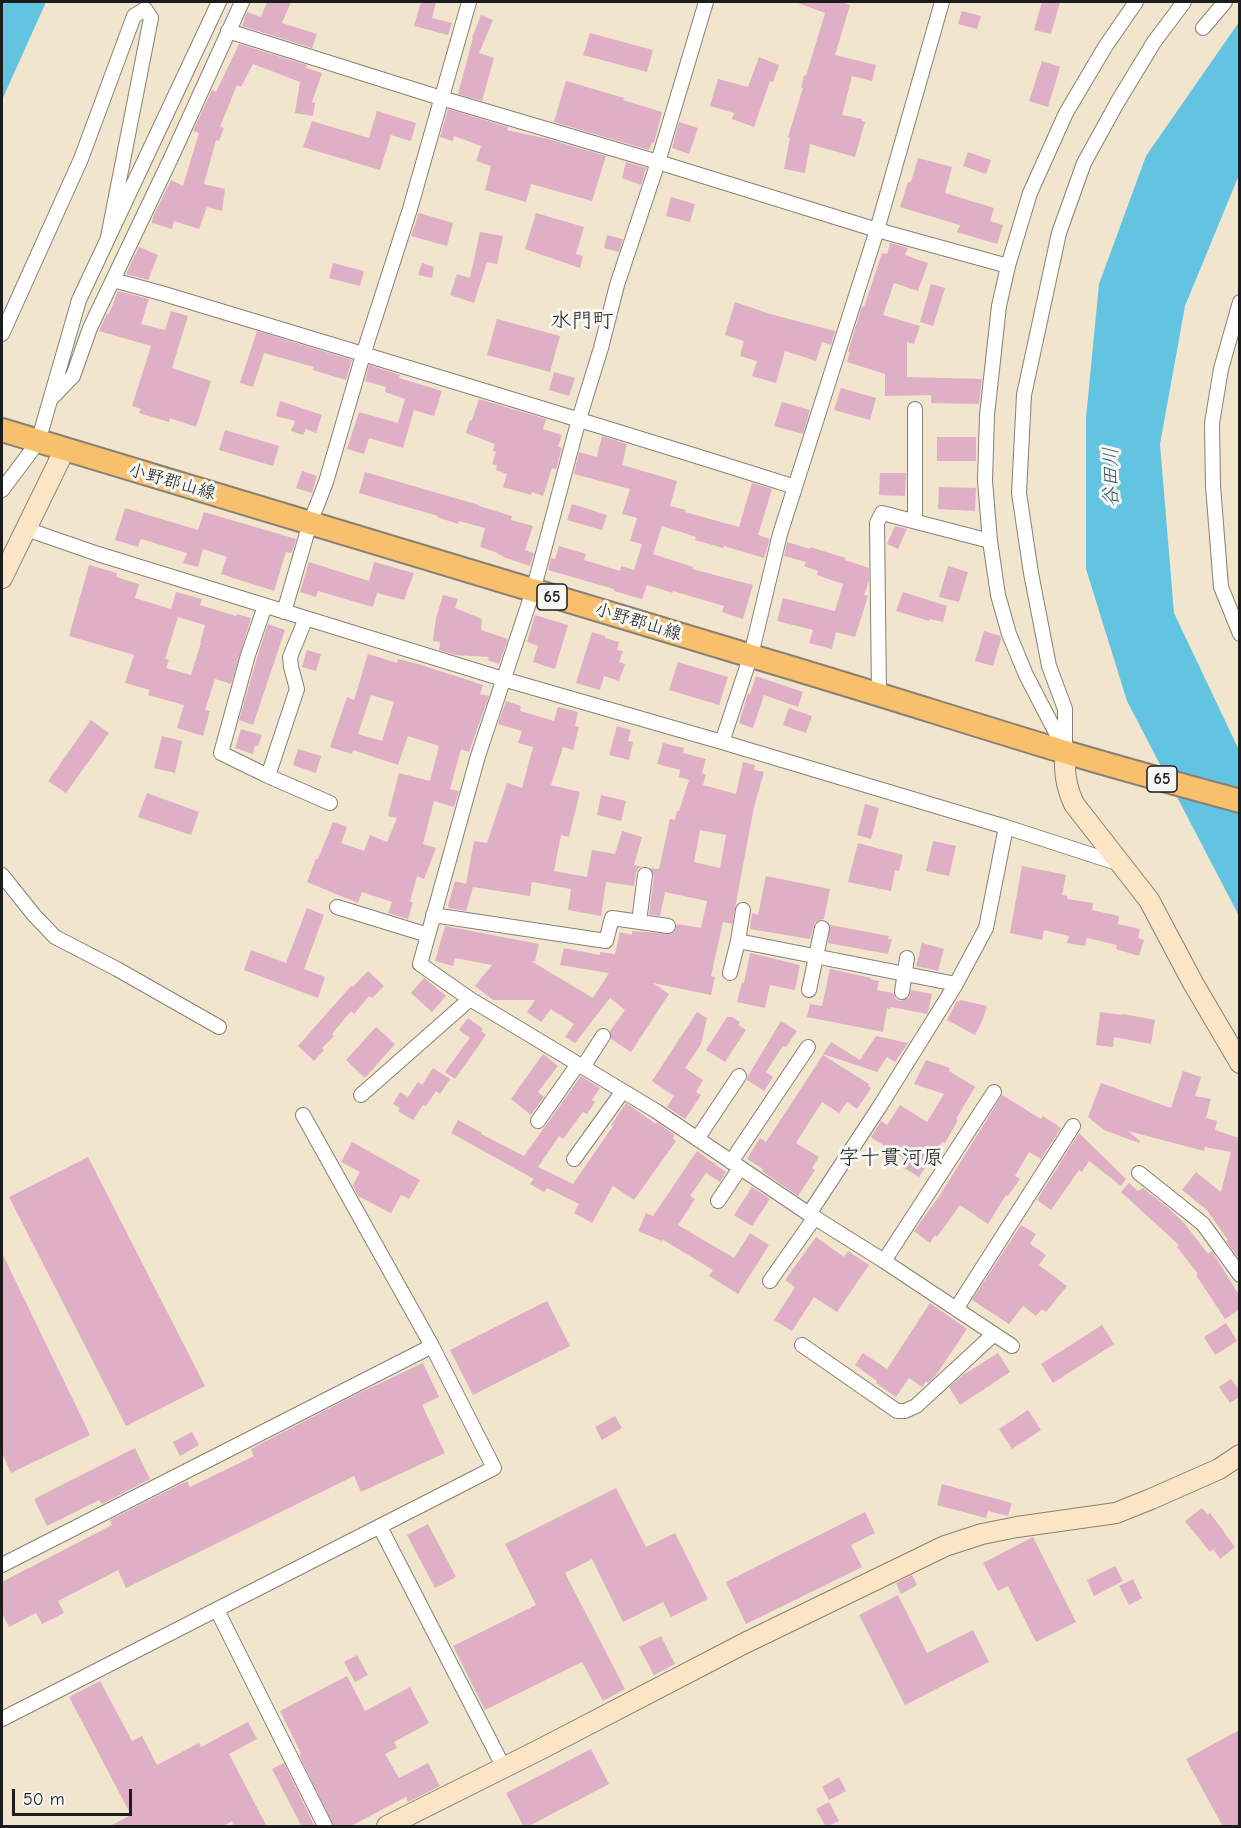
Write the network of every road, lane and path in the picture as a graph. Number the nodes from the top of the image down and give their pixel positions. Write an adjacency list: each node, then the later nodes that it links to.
1 (219, 2): 14 (street)
2 (242, 2): 10 (street)
3 (469, 2): 11 (street)
4 (706, 2): 12 (street)
5 (942, 2): 13 (street)
6 (1136, 2): 15 (street)
7 (1184, 2): 41 (street)
8 (1226, 2): 9 (street)
9 (1203, 28)
10 (228, 31): 11 (street); 16 (street)
11 (441, 98): 12 (street); 19 (street)
12 (658, 162): 13 (street); 22 (street)
13 (877, 230): 15 (street); 25 (street)
14 (108, 237): 18 (street); 20 (street)
15 (1008, 266): 30 (street)
16 (112, 280): 19 (street); 20 (street)
17 (1239, 302): 36 (street)
18 (2, 334)
19 (363, 355): 22 (street); 28 (street)
20 (49, 401): 23 (street)
21 (915, 409): 27 (street)
22 (579, 419): 25 (street); 32 (street)
23 (20, 436): 24 (main road, 小野郡山線 / 65); 26 (street)
24 (64, 451): 28 (main road, 小野郡山線 / 65); 29 (street)
25 (795, 487): 37 (street)
26 (2, 490)
27 (915, 521): 30 (street); 39 (street)
28 (310, 523): 32 (main road, 小野郡山線 / 65); 34 (street)
29 (26, 529): 31 (street); 33 (street)
30 (990, 541): 41 (street)
31 (2, 578)
32 (533, 591): 37 (main road, 小野郡山線 / 65); 38 (street)
33 (265, 606): 34 (street); 42 (street)
34 (284, 612): 35 (street)
35 (306, 618): 38 (street); 42 (street)
36 (1239, 634)
37 (751, 655): 39 (main road, 小野郡山線 / 65); 40 (street)
38 (503, 679): 40 (street); 51 (street)
39 (879, 694): 41 (main road, 小野郡山線 / 65)
40 (722, 742): 45 (street)
41 (1075, 755): 43 (main road, 小野郡山線 / 65); 46 (street)
42 (268, 776): 44 (street)
43 (1239, 801)
44 (330, 803)
45 (1006, 827): 46 (street); 61 (street)
46 (1120, 864): 68 (street)
47 (2, 875): 65 (street)
48 (645, 875): 52 (street)
49 (337, 907): 55 (street)
50 (743, 909): 56 (street)
51 (433, 915): 52 (street); 55 (street)
52 (639, 922): 53 (street)
53 (668, 926)
54 (822, 928): 57 (street)
55 (428, 935): 64 (street)
56 (738, 941): 57 (street); 59 (street)
57 (816, 956): 60 (street); 62 (street)
58 (907, 958): 60 (street)
59 (730, 973)
60 (905, 974): 61 (street); 63 (street)
61 (956, 984): 82 (street)
62 (809, 990)
63 (902, 992)
64 (470, 999): 69 (street); 73 (street)
65 (219, 1027)
66 (603, 1036): 69 (street)
67 (808, 1047): 79 (street)
68 (1239, 1063)
69 (581, 1065): 71 (street); 75 (street)
70 (739, 1076): 77 (street)
71 (623, 1091): 77 (street); 78 (street)
72 (994, 1092): 83 (street)
73 (361, 1095)
74 (303, 1116): 89 (street)
75 (538, 1121)
76 (1073, 1126): 86 (street)
77 (697, 1139): 79 (street)
78 (574, 1159)
79 (736, 1165): 81 (street); 82 (street)
80 (1139, 1173): 84 (street)
81 (718, 1201)
82 (812, 1216): 83 (street); 85 (street)
83 (884, 1261): 86 (street)
84 (1239, 1275)
85 (770, 1281)
86 (956, 1309): 87 (street)
87 (994, 1334): 88 (street); 90 (street)
88 (802, 1345)
89 (432, 1346): 92 (street); 93 (street)
90 (1012, 1346)
91 (1239, 1455): 96 (street)
92 (380, 1527): 94 (street); 96 (street)
93 (2, 1565)
94 (217, 1610): 95 (street); 97 (street)
95 (2, 1719)
96 (504, 1768): 98 (street)
97 (325, 1827)
98 (387, 1827)

